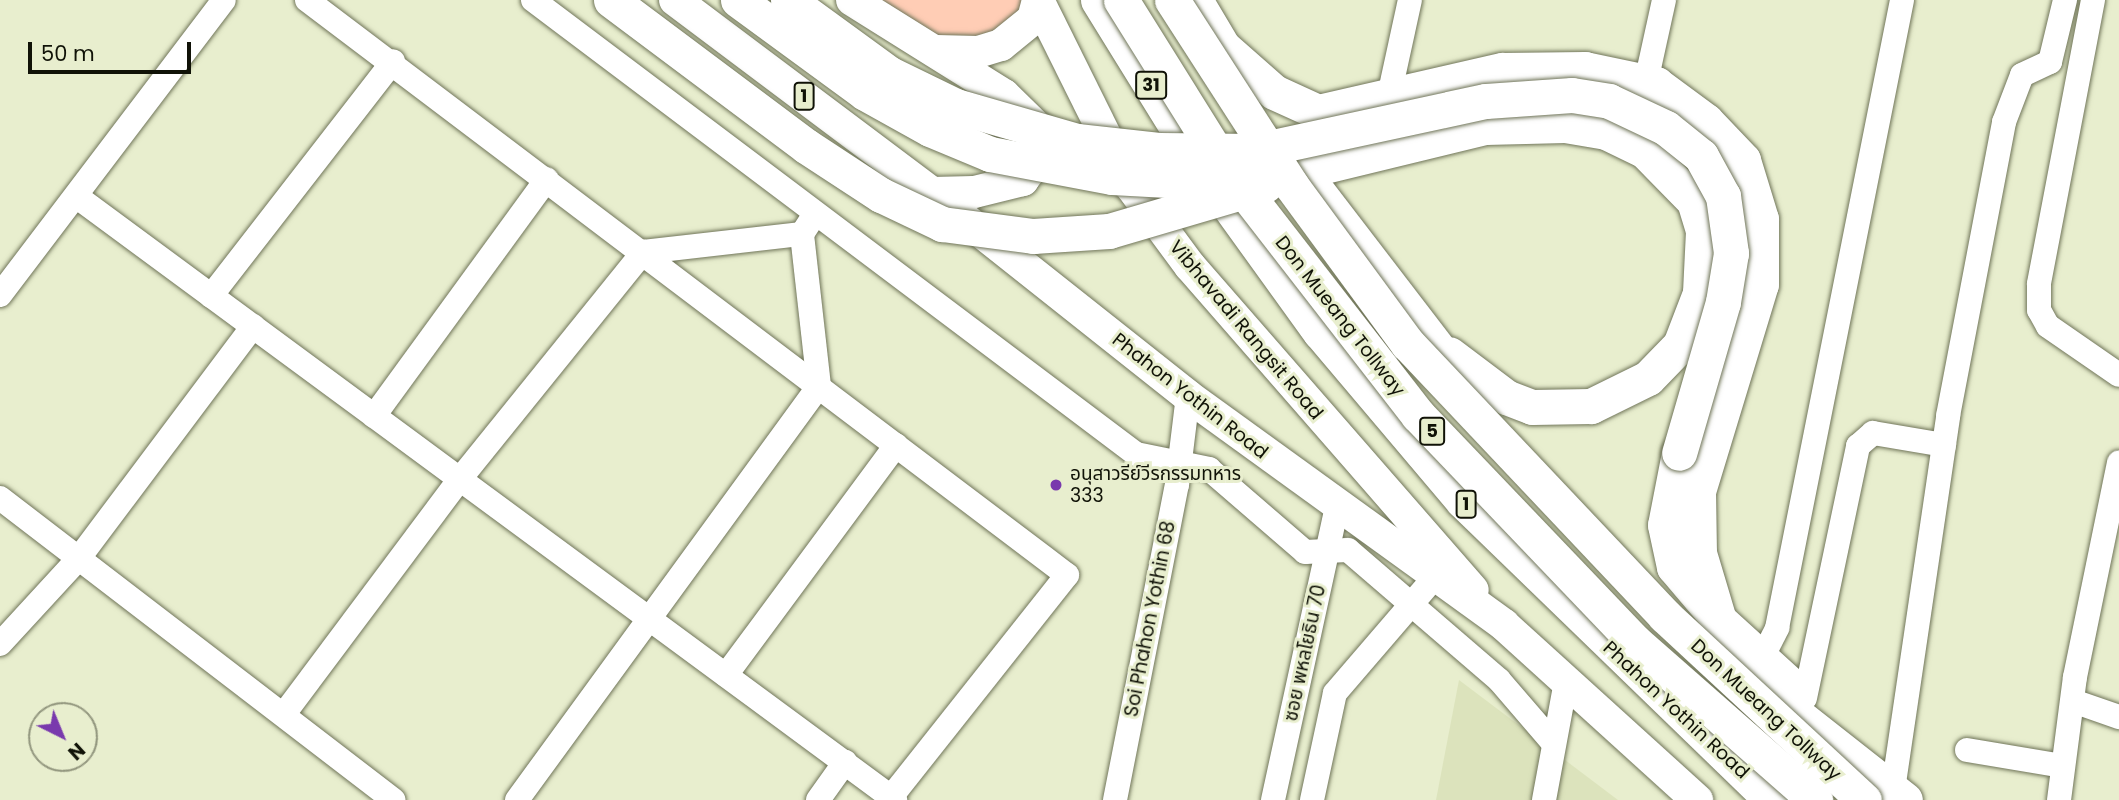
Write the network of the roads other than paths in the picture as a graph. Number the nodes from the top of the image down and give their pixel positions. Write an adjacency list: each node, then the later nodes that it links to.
1 (224, 0): 28 (street)
2 (307, 0): 21 (street)
3 (533, 0): 29 (street)
4 (611, 0): 25 (highway, bridge)
5 (675, 0): 27 (main road, Phahon Yothin Road / 1)
6 (738, 0): 25 (highway, bridge)
7 (788, 0): 51 (highway, bridge)
8 (852, 0): 20 (main road)
9 (1038, 0): 20 (main road); 52 (main road, Vibhavadi Rangsit Road)
10 (1098, 0): 24 (highway, 31)
11 (1121, 0): 77 (highway, Don Mueang Tollway / 5, bridge)
12 (1172, 0): 66 (highway, Don Mueang Tollway / 5, bridge)
13 (1195, 0): 19 (highway)
14 (1410, 0): 23 (street)
15 (1664, 0): 22 (street)
16 (1902, 0): 54 (street)
17 (2065, 0): 40 (street)
18 (2093, 0): 35 (street)
19 (1220, 44): 23 (highway); 34 (highway)
20 (927, 50): 27 (main road)
21 (393, 61): 26 (street); 32 (street)
22 (1646, 82): 23 (highway); 51 (highway)
23 (1389, 96)
24 (1203, 170): 76 (highway, Phahon Yothin Road / 1)
25 (1308, 170): 34 (highway)
26 (547, 178): 30 (street); 38 (street)
27 (932, 193): 37 (main road, Phahon Yothin Road / 1)
28 (76, 196): 31 (street); 32 (street)
29 (808, 224): 30 (street); 36 (street); 42 (street)
30 (643, 252): 36 (street); 43 (street)
31 (0, 295)
32 (211, 296): 33 (street)
33 (253, 326): 38 (street); 47 (street)
34 (1427, 337): 63 (highway)
35 (2119, 375)
36 (819, 387): 39 (street); 50 (street)
37 (1188, 396): 42 (street, Soi Phahon Yothin 68); 45 (main road, Phahon Yothin Road / 1)
38 (374, 416): 43 (street)
39 (896, 445): 55 (street); 67 (street)
40 (1944, 445): 57 (street); 66 (street)
41 (2119, 461): 58 (street)
42 (1180, 462): 46 (street); 71 (street, Soi Phahon Yothin 68)
43 (460, 479): 50 (street); 59 (street)
44 (0, 498): 47 (street)
45 (1337, 507): 46 (street, ซอย พหลโยธิน 70); 48 (main road, Phahon Yothin Road / 1)
46 (1328, 551): 49 (street); 72 (street, ซอย พหลโยธิน 70)
47 (79, 558): 53 (street); 59 (street)
48 (1434, 578): 49 (street); 52 (main road, Phahon Yothin Road / 1)
49 (1411, 604): 61 (street); 73 (street)
50 (649, 618): 55 (street); 69 (street)
51 (1719, 620): 54 (highway)
52 (1504, 625): 56 (main road, Phahon Yothin Road / 1)
53 (0, 644)
54 (1762, 658): 57 (highway)
55 (726, 675): 64 (street)
56 (1566, 681): 61 (street); 75 (main road, Phahon Yothin Road / 1)
57 (1805, 698): 63 (highway)
58 (2073, 701): 60 (street); 65 (street)
59 (284, 713): 68 (street)
60 (2119, 717)
61 (1554, 744): 74 (street)
62 (1967, 750): 65 (street)
63 (1846, 751): 66 (highway)
64 (845, 762): 67 (street); 70 (street)
65 (2063, 766): 78 (street)
66 (1887, 797)
67 (893, 798)
68 (394, 800)
69 (517, 800)
70 (818, 800)
71 (1115, 800)
72 (1273, 800)
73 (1312, 800)
74 (1544, 800)
75 (1697, 800)
76 (1772, 800)
77 (1815, 800)
78 (2059, 800)

